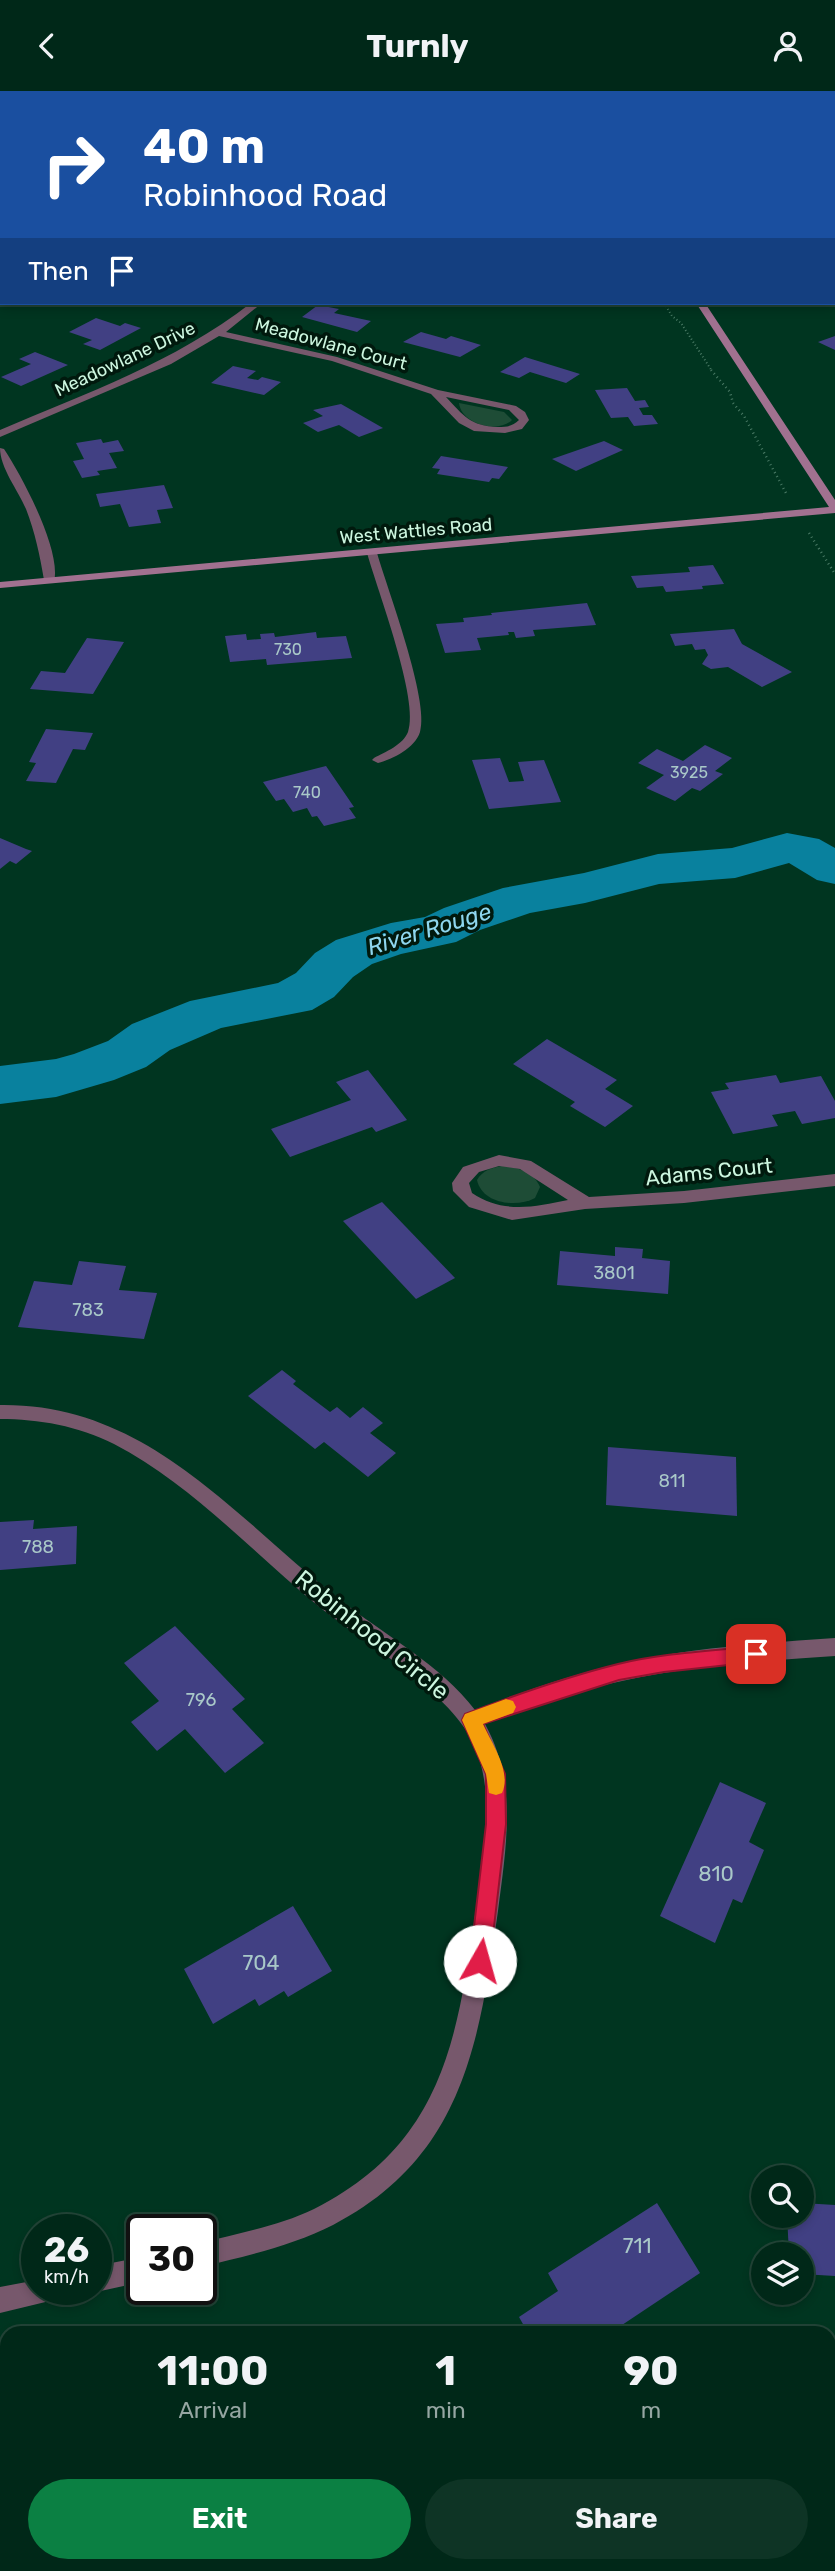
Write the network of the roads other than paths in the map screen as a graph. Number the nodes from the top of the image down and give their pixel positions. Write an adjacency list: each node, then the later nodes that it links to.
1 (254, 305): 3 (street, Meadowlane Drive)
2 (701, 305): 7 (street)
3 (218, 333): 4 (street, Meadowlane Court); 5 (street, Meadowlane Drive)
4 (435, 392): 4 (street, Meadowlane Court)
5 (0, 433)
6 (0, 451): 9 (street)
7 (835, 509): 8 (street, West Wattles Road)
8 (372, 553): 9 (street, West Wattles Road); 11 (lane)
9 (50, 580): 10 (street, West Wattles Road)
10 (0, 585)
11 (378, 760)
12 (835, 1180): 13 (street, Adams Court)
13 (587, 1203): 13 (street, Adams Court)
14 (0, 1412): 16 (street, Robinhood Circle)
15 (835, 1647): 16 (street)
16 (472, 1720): 17 (street, Robinhood Circle)
17 (217, 2251)
18 (21, 2296): 19 (street)
19 (0, 2300)

